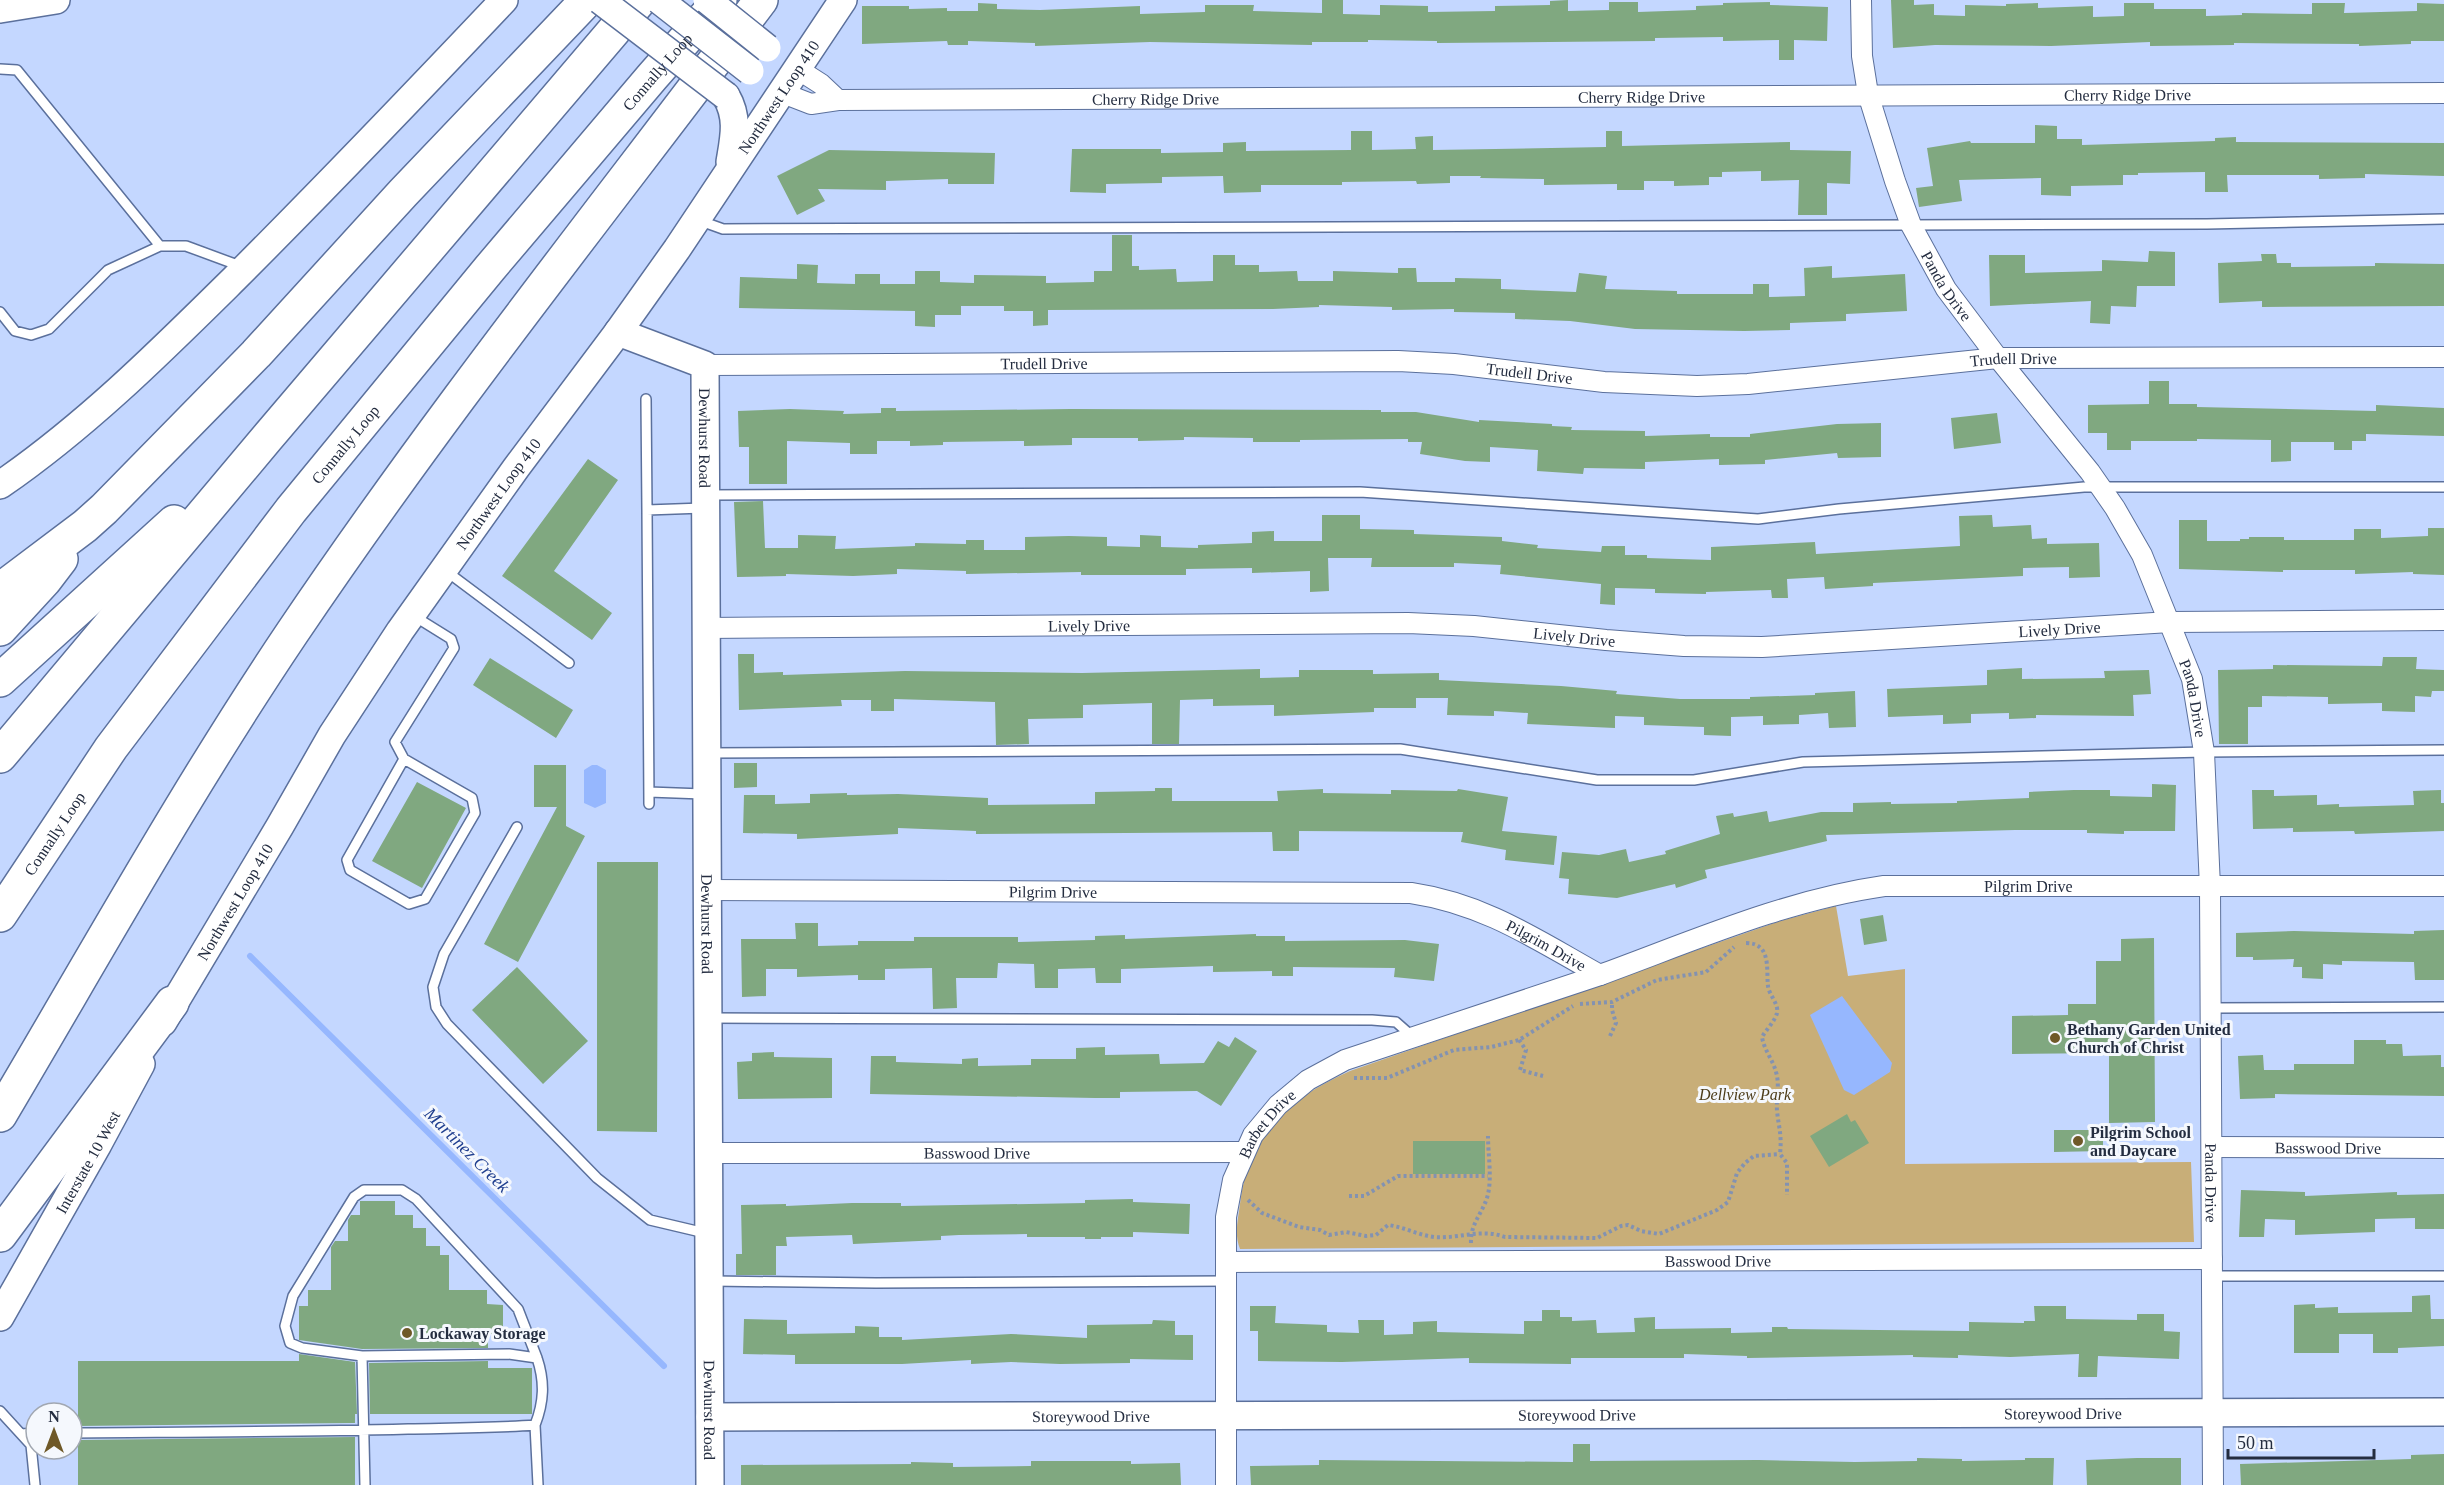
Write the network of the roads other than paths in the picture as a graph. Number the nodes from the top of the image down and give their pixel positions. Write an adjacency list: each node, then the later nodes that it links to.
1 (56, 0): 12 (street)
2 (504, 0): 24 (street)
3 (587, 0): 37 (highway)
4 (600, 0): 19 (street, bridge)
5 (640, 0): 31 (highway)
6 (659, 0): 15 (street, Cherry Ridge Drive, bridge)
7 (707, 0): 13 (street, bridge)
8 (720, 0): 59 (highway, Connally Loop)
9 (761, 0): 61 (highway)
10 (843, 0): 13 (street, Northwest Loop 410)
11 (1861, 0): 17 (street, Panda Drive)
12 (0, 9)
13 (796, 68): 15 (street, Northwest Loop 410); 18 (street)
14 (0, 69): 23 (lane)
15 (780, 92): 18 (street, Cherry Ridge Drive); 19 (street, Northwest Loop 410)
16 (2444, 93): 17 (street, Cherry Ridge Drive)
17 (1868, 94): 18 (street, Cherry Ridge Drive); 22 (street, Panda Drive)
18 (838, 100)
19 (729, 170): 20 (street, Northwest Loop 410)
20 (696, 219): 22 (lane); 26 (street, Northwest Loop 410)
21 (2444, 219): 22 (lane)
22 (1911, 225): 28 (street, Panda Drive)
23 (160, 246): 24 (lane); 25 (lane)
24 (245, 268): 32 (street)
25 (0, 312)
26 (618, 332): 29 (street, Trudell Drive); 38 (street, Northwest Loop 410)
27 (2444, 357): 28 (street, Trudell Drive)
28 (1998, 358): 29 (street, Trudell Drive); 34 (street, Panda Drive)
29 (705, 365): 35 (street, Dewhurst Road)
30 (646, 399): 36 (lane)
31 (267, 438): 46 (highway); 50 (highway)
32 (0, 485)
33 (2444, 487): 34 (lane)
34 (2100, 488): 35 (lane); 42 (street, Panda Drive)
35 (705, 502): 36 (lane); 43 (street, Dewhurst Road)
36 (647, 510): 52 (lane)
37 (94, 518): 39 (highway); 44 (highway)
38 (444, 570): 40 (street, Northwest Loop 410); 45 (lane)
39 (0, 590)
40 (412, 614): 51 (lane); 62 (street, Northwest Loop 410)
41 (2444, 620): 42 (street, Lively Drive)
42 (2170, 622): 43 (street, Lively Drive); 48 (street, Panda Drive)
43 (705, 628): 49 (street, Dewhurst Road)
44 (0, 629)
45 (569, 663)
46 (0, 680)
47 (2444, 750): 48 (lane)
48 (2204, 752): 49 (lane); 57 (street, Panda Drive)
49 (706, 753): 53 (street, Dewhurst Road)
50 (0, 756)
51 (404, 759): 51 (lane)
52 (649, 792): 53 (lane); 54 (lane)
53 (707, 794): 58 (street, Dewhurst Road)
54 (649, 804)
55 (517, 827): 73 (lane)
56 (2444, 886): 57 (street, Pilgrim Drive)
57 (2210, 887): 60 (street, Pilgrim Drive); 64 (street, Panda Drive)
58 (708, 890): 60 (street, Pilgrim Drive); 65 (street, Dewhurst Road)
59 (0, 915)
60 (1600, 975): 66 (street, Barbet Drive)
61 (83, 976): 67 (highway); 68 (highway)
62 (172, 1003): 74 (highway); 79 (street, Interstate 10 West)
63 (2444, 1007): 64 (lane)
64 (2211, 1008): 69 (street, Panda Drive)
65 (710, 1018): 66 (lane); 72 (street, Dewhurst Road)
66 (1413, 1037): 71 (street, Barbet Drive)
67 (0, 1115)
68 (0, 1131)
69 (2212, 1147): 70 (street, Basswood Drive); 75 (street, Panda Drive)
70 (2444, 1148)
71 (1244, 1152): 72 (street, Basswood Drive); 76 (street, Barbet Drive)
72 (711, 1153): 73 (street, Dewhurst Road)
73 (711, 1234): 78 (street, Dewhurst Road)
74 (0, 1235)
75 (2212, 1267): 76 (street, Basswood Drive); 77 (lane); 84 (street, Panda Drive)
76 (1226, 1272): 78 (lane); 85 (street, Barbet Drive)
77 (2444, 1276)
78 (710, 1281): 86 (street, Dewhurst Road)
79 (0, 1317)
80 (362, 1356): 81 (lane); 81 (lane); 88 (lane)
81 (537, 1358): 87 (lane)
82 (0, 1411): 90 (lane)
83 (2444, 1412): 84 (street, Storeywood Drive)
84 (2212, 1413): 85 (street, Storeywood Drive); 97 (street, Panda Drive)
85 (1225, 1416): 86 (street, Storeywood Drive); 96 (street, Barbet Drive)
86 (710, 1417): 95 (street, Dewhurst Road)
87 (536, 1425): 88 (lane); 94 (lane)
88 (365, 1430): 89 (lane); 93 (lane)
89 (84, 1433)
90 (21, 1434): 91 (lane); 92 (lane)
91 (24, 1434)
92 (35, 1485)
93 (365, 1485)
94 (537, 1485)
95 (710, 1485)
96 (1226, 1485)
97 (2213, 1485)

